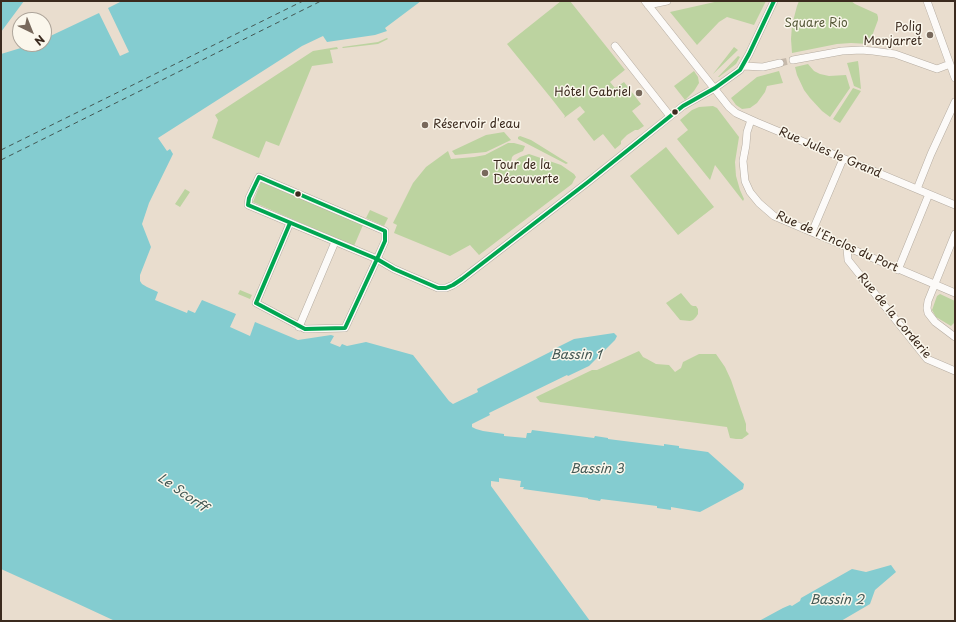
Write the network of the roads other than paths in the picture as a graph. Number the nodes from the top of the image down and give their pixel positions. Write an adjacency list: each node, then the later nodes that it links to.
1 (667, 1): 4 (street)
2 (774, 1): 9 (street)
3 (927, 1): 8 (street)
4 (647, 3): 11 (street, Rue Jules le Grand)
5 (615, 46): 13 (street)
6 (793, 60): 8 (street)
7 (780, 63): 9 (street)
8 (950, 64): 10 (street)
9 (743, 66): 11 (street)
10 (955, 78)
11 (715, 88): 13 (street); 14 (street, Rue Jules le Grand)
12 (955, 102): 16 (street)
13 (670, 116): 24 (street)
14 (751, 120): 15 (street, Rue Jules le Grand); 20 (street, Rue de l'Enclos du Port)
15 (844, 159): 16 (street, Rue Jules le Grand); 20 (street)
16 (917, 189): 17 (street, Rue Jules le Grand)
17 (929, 194): 18 (street, Rue Jules le Grand); 25 (street)
18 (955, 205)
19 (290, 223): 22 (street); 24 (street); 28 (street)
20 (812, 232): 23 (street, Rue de l'Enclos du Port)
21 (955, 234): 26 (street)
22 (335, 242): 24 (street); 28 (street)
23 (847, 248): 25 (street, Rue de l'Enclos du Port); 30 (street, Rue de la Corderie)
24 (377, 259): 28 (street)
25 (898, 270): 26 (street, Rue de l'Enclos du Port)
26 (935, 285): 27 (street, Rue de l'Enclos du Port); 29 (street)
27 (955, 294)
28 (299, 327)
29 (955, 337)
30 (955, 371)

